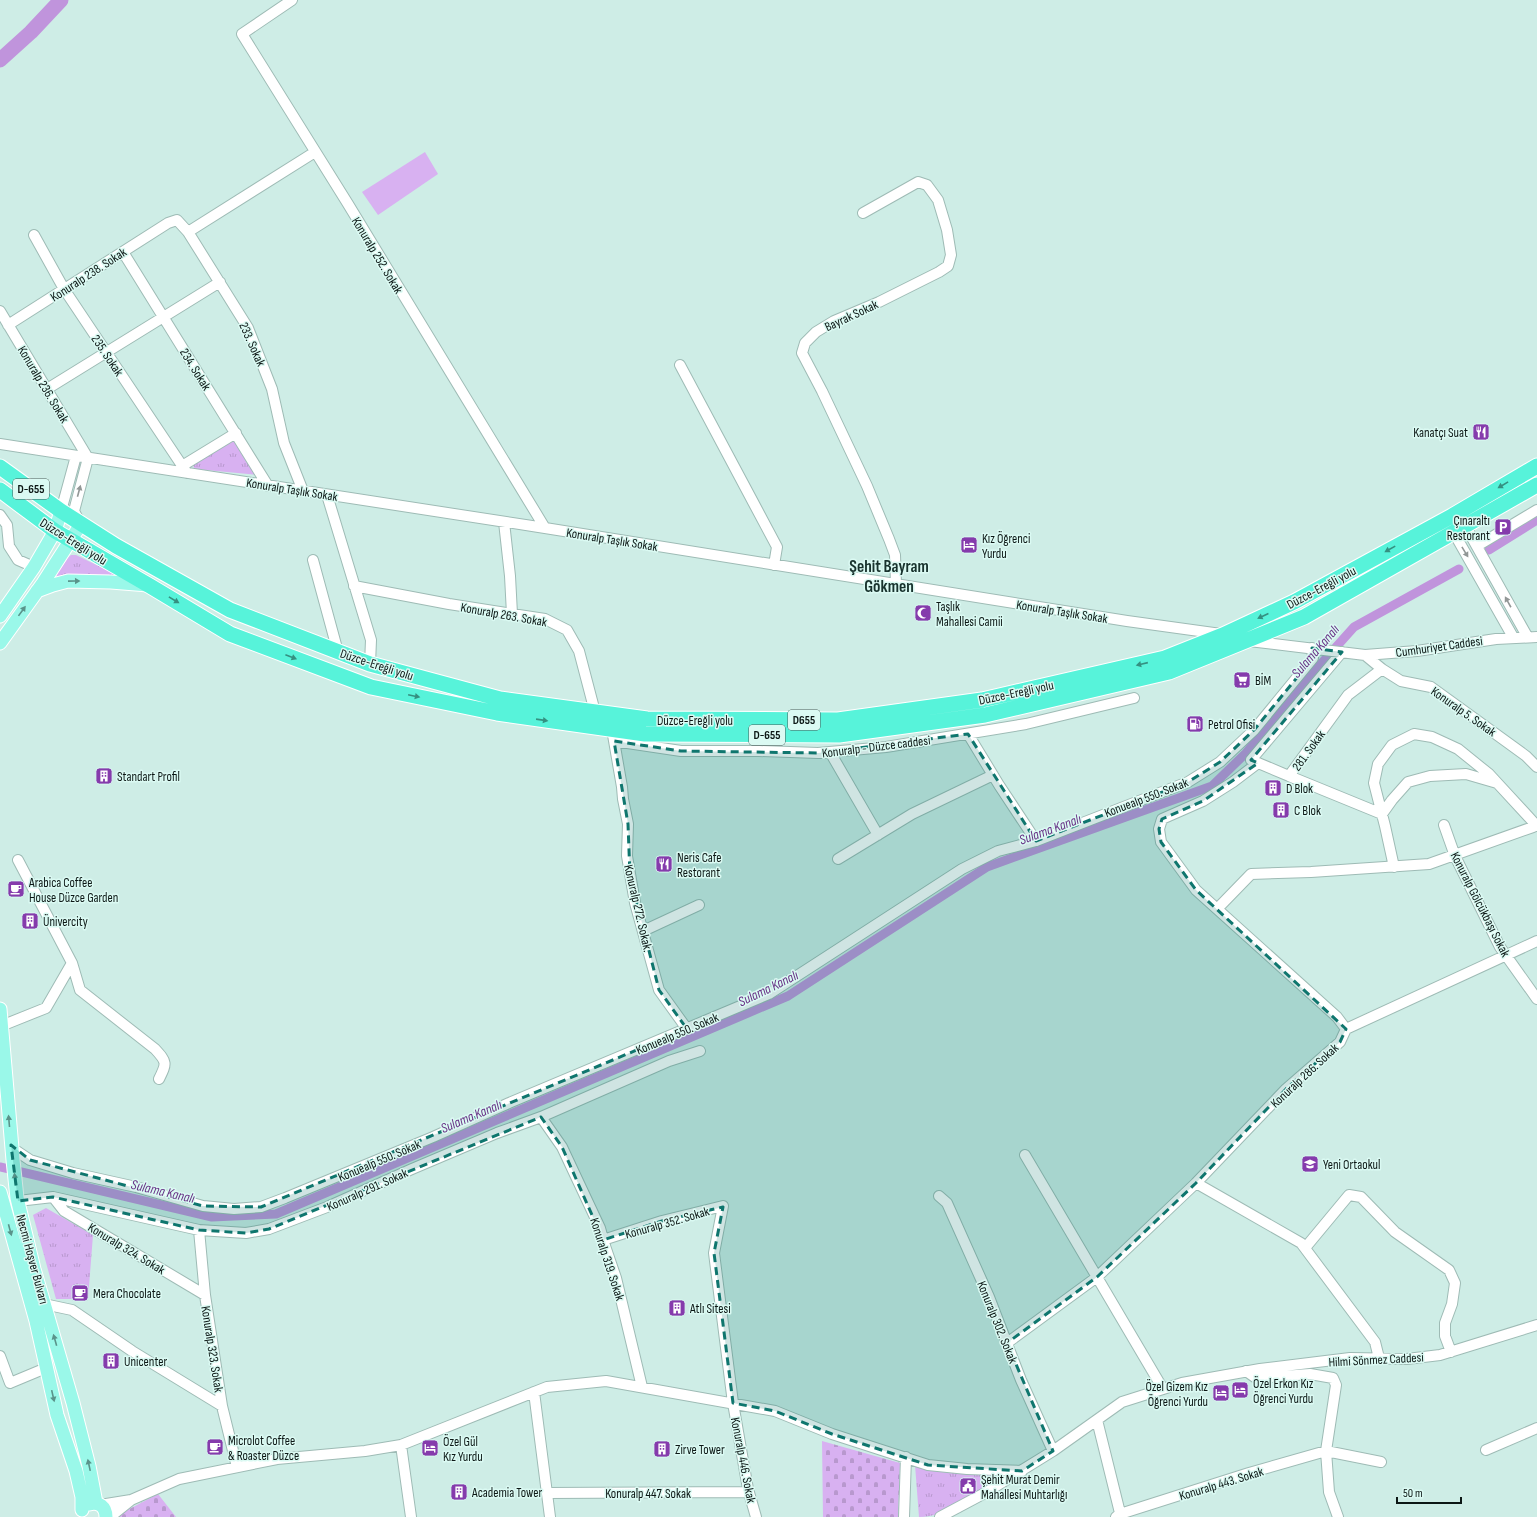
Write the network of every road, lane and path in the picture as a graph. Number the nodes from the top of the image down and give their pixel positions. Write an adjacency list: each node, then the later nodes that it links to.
1 (292, 0): 2 (street, Konuralp 252. Sokak)
2 (315, 152): 5 (street); 34 (street, Konuralp 252. Sokak)
3 (863, 213): 42 (street, Bayrak Sokak)
4 (168, 223): 5 (street, 233. Sokak); 7 (street, Konuralp 238. Sokak)
5 (188, 232): 8 (street, 233. Sokak)
6 (34, 235): 9 (street, 235. Sokak)
7 (123, 252): 9 (street, Konuralp 238. Sokak); 11 (street, 234. Sokak)
8 (220, 282): 11 (street); 26 (street, 233. Sokak)
9 (64, 289): 12 (street, Konuralp 238. Sokak); 13 (street, 235. Sokak)
10 (0, 311): 12 (street, Konuralp 236. Sokak)
11 (163, 316): 13 (street); 16 (street, 234. Sokak)
12 (8, 325): 15 (street, Konuralp 236. Sokak)
13 (106, 352): 15 (street); 22 (street, 235. Sokak)
14 (680, 365): 40 (street)
15 (47, 389): 19 (street, Konuralp 236. Sokak)
16 (236, 433): 22 (street); 24 (street, 234. Sokak)
17 (0, 444): 18 (street, Konuralp Taşlık Sokak)
18 (76, 456): 19 (street, Konuralp Taşlık Sokak); 29 (street)
19 (88, 458): 22 (street, Konuralp Taşlık Sokak); 33 (street, one-way to 19)
20 (1537, 466): 31 (highway, Düzce-Ereğli yolu / D655, one-way to 31)
21 (0, 467): 29 (highway, Düzce-Ereğli yolu / D-655)
22 (185, 470): 24 (street, Konuralp Taşlık Sokak)
23 (1537, 485): 35 (highway, Düzce-Ereğli yolu / D-655)
24 (268, 486): 26 (street, Konuralp Taşlık Sokak)
25 (0, 490): 36 (highway, Düzce-Ereğli yolu / D-655)
26 (303, 491): 27 (street, Konuralp Taşlık Sokak)
27 (327, 495): 32 (street, Konuralp Taşlık Sokak); 44 (street)
28 (1537, 510): 38 (street)
29 (61, 511): 33 (highway, Düzce-Ereğli yolu / D655); 36 (main road)
30 (0, 515): 41 (street)
31 (1452, 516): 35 (street); 48 (highway, Düzce-Ereğli yolu / D655, one-way to 48)
32 (504, 522): 34 (street, Konuralp Taşlık Sokak); 46 (street)
33 (81, 524): 37 (main road); 54 (highway, Düzce-Ereğli yolu / D655)
34 (544, 528): 40 (street, Konuralp Taşlık Sokak)
35 (1460, 530): 38 (street); 49 (street, one-way to 49); 51 (highway, Düzce-Ereğli yolu / D-655)
36 (55, 531): 37 (highway, Düzce-Ereğli yolu / D-655); 41 (main road)
37 (71, 541): 43 (highway, Düzce-Ereğli yolu / D-655); 45 (main road)
38 (1477, 546): 50 (street, one-way to 38)
39 (313, 560): 54 (street)
40 (774, 565): 42 (street, Konuralp Taşlık Sokak)
41 (34, 567): 47 (main road)
42 (896, 584): 48 (street, Konuralp Taşlık Sokak)
43 (148, 585): 45 (main road, one-way to 43); 62 (highway, Düzce-Ereğli yolu / D-655, one-way to 62)
44 (354, 586): 46 (street, Konuralp 263. Sokak); 57 (street)
45 (37, 591): 52 (main road, one-way to 45)
46 (512, 614): 60 (street, Konuralp 263. Sokak)
47 (0, 616)
48 (1223, 635): 60 (highway, Düzce-Ereğli yolu / D655, one-way to 60)
49 (1513, 637): 50 (street, Cumhuriyet Caddesi); 56 (street, Cumhuriyet Caddesi)
50 (1532, 637)
51 (1248, 641): 53 (street, Cumhuriyet Caddesi); 62 (highway, Düzce-Ereğli yolu / D-655)
52 (0, 643)
53 (1314, 648): 55 (street, Cumhuriyet Caddesi); 73 (street, Konuealp 550. Sokak)
54 (338, 652): 57 (highway, Düzce-Ereğli yolu / D655)
55 (1342, 652): 56 (street, Cumhuriyet Caddesi); 64 (street)
56 (1365, 655): 58 (street, Konuralp 5. Sokak)
57 (370, 664): 60 (highway, Düzce-Ereğli yolu / D655)
58 (1382, 669): 65 (street, Konuralp 5. Sokak); 67 (street, 281. Sokak)
59 (1134, 698): 61 (street, Konuralp - Düzce caddesi)
60 (594, 712)
61 (968, 734): 63 (street, Konuralp - Düzce caddesi); 66 (street)
62 (613, 735): 63 (street, Konuralp - Düzce caddesi); 80 (street, Konuralp 272. Sokak.)
63 (830, 752): 72 (street)
64 (1258, 763): 67 (street); 79 (street, Konuralp 286. Sokak)
65 (1537, 767)
66 (993, 775): 72 (street); 73 (street)
67 (1289, 776): 69 (street, 281. Sokak)
68 (1497, 783): 69 (street); 69 (street); 71 (street)
69 (1382, 814): 77 (street)
70 (1444, 825): 74 (street, Konuralp Gölcükbaşı Sokak)
71 (1537, 825): 74 (street)
72 (878, 835): 75 (street)
73 (1036, 840): 87 (street, Konuealp 550. Sokak)
74 (1455, 856): 77 (street); 82 (street, Konuralp Gölcükbaşı Sokak)
75 (838, 859)
76 (18, 860): 83 (street)
77 (1394, 867): 79 (street)
78 (699, 905): 80 (street)
79 (1217, 909): 88 (street, Konuralp 286. Sokak)
80 (643, 931): 87 (street, Konuralp 272. Sokak.)
81 (1537, 940): 82 (street)
82 (1506, 955): 84 (street, Konuralp Gölcükbaşı Sokak); 88 (street)
83 (72, 963): 86 (street); 90 (street)
84 (1537, 999)
85 (0, 1009): 86 (main road, Necmi Hoşver Bulvarı)
86 (1, 1026): 92 (main road, Necmi Hoşver Bulvarı, one-way to 86)
87 (687, 1029): 92 (street, Konuealp 550. Sokak)
88 (1346, 1029): 94 (street, Konuralp 286. Sokak)
89 (700, 1051): 91 (street, Konuralp 291. Sokak)
90 (159, 1079)
91 (541, 1117): 99 (street, Konuralp 291. Sokak); 100 (street, Konuralp 319. Sokak)
92 (11, 1144): 98 (main road, Necmi Hoşver Bulvarı, one-way to 92)
93 (1025, 1155): 102 (street)
94 (1196, 1183): 101 (street); 102 (street, Konuralp 286. Sokak)
95 (0, 1192): 110 (main road, Necmi Hoşver Bulvarı, one-way to 110)
96 (939, 1196): 106 (street, Konuralp 302. Sokak)
97 (52, 1197): 98 (street, Konuralp 291. Sokak); 99 (street, Konuralp 291. Sokak); 103 (street, Konuralp 324. Sokak)
98 (18, 1200): 104 (main road, Necmi Hoşver Bulvarı)
99 (199, 1230): 103 (street, Konuralp 323. Sokak)
100 (604, 1240): 112 (street, Konuralp 319. Sokak); 115 (street, Konuralp 352. Sokak)
101 (1305, 1248): 107 (street); 109 (street)
102 (1097, 1277): 106 (street, Konuralp 286. Sokak); 113 (street)
103 (205, 1295): 116 (street, Konuralp 323. Sokak)
104 (44, 1304): 116 (street); 130 (main road, Necmi Hoşver Bulvarı, one-way to 104)
105 (1537, 1325): 107 (street, Hilmi Sönmez Caddesi)
106 (1007, 1343): 121 (street, Konuralp 302. Sokak)
107 (1451, 1352): 109 (street, Hilmi Sönmez Caddesi)
108 (0, 1356): 110 (street)
109 (1379, 1358): 111 (street, Hilmi Sönmez Caddesi)
110 (46, 1368): 133 (main road, Necmi Hoşver Bulvarı, one-way to 133)
111 (1246, 1371): 113 (street, Hilmi Sönmez Caddesi); 122 (street)
112 (642, 1388): 114 (street); 115 (street)
113 (1163, 1389): 117 (street, Hilmi Sönmez Caddesi)
114 (534, 1392): 119 (street); 128 (street)
115 (733, 1403): 123 (street); 127 (street, Konuralp 446. Sokak)
116 (222, 1406): 125 (street, Konuralp 323. Sokak)
117 (1097, 1420): 121 (street, Hilmi Sönmez Caddesi); 134 (street)
118 (1537, 1428): 120 (street)
119 (401, 1445): 125 (street); 137 (street)
120 (1486, 1450)
121 (1053, 1451): 126 (street, Hilmi Sönmez Caddesi)
122 (1326, 1451): 124 (street); 134 (street, Konuralp 443. Sokak); 143 (street)
123 (906, 1457): 126 (street); 140 (street)
124 (1381, 1462)
125 (237, 1468): 129 (street)
126 (1022, 1471): 131 (street, Hilmi Sönmez Caddesi)
127 (748, 1492): 128 (street, Konuralp 447. Sokak); 139 (street, Konuralp 446. Sokak)
128 (547, 1493): 138 (street)
129 (130, 1500): 130 (street); 132 (street)
130 (98, 1504): 133 (main road); 135 (main road, Necmi Hoşver Bulvarı)
131 (961, 1506): 141 (street, Hilmi Sönmez Caddesi); 142 (street)
132 (122, 1514): 136 (street)
133 (80, 1515)
134 (1119, 1516)
135 (106, 1517)
136 (110, 1517)
137 (411, 1517)
138 (550, 1517)
139 (756, 1517)
140 (904, 1517)
141 (940, 1517)
142 (956, 1517)
143 (1338, 1517)

